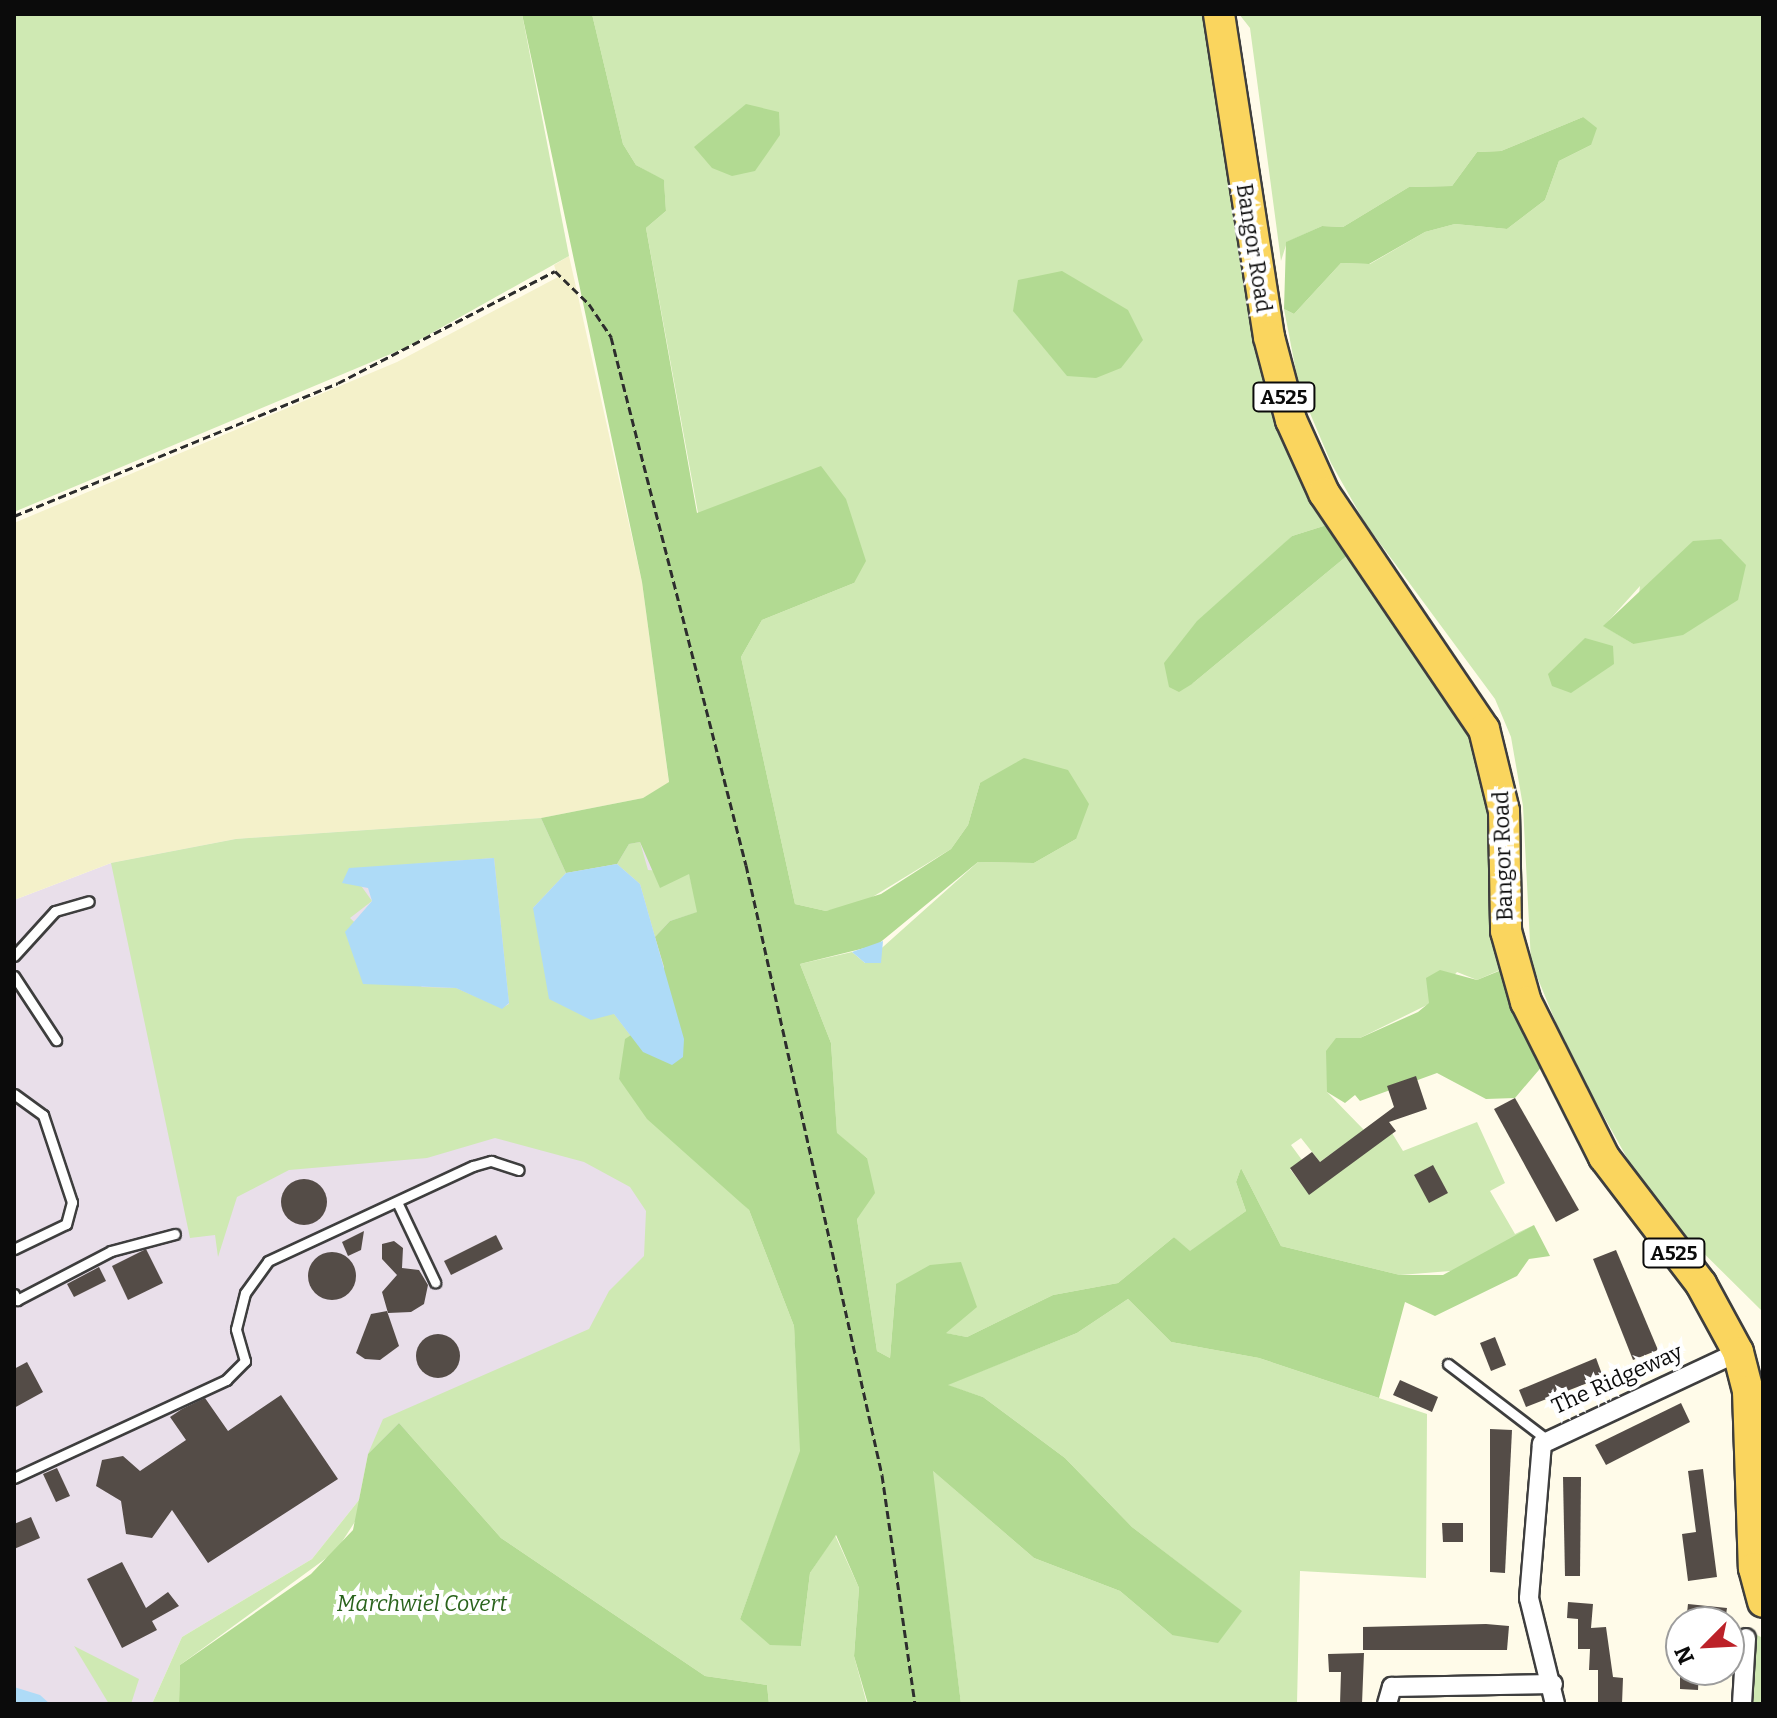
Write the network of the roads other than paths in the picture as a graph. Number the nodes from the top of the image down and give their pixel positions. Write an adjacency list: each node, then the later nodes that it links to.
1 (1219, 14): 13 (main road, Bangor Road / A525)
2 (89, 901): 3 (lane)
3 (14, 956)
4 (14, 976): 5 (lane)
5 (56, 1040)
6 (14, 1094): 10 (lane)
7 (519, 1170): 8 (lane)
8 (397, 1202): 11 (lane); 16 (lane)
9 (175, 1234): 12 (lane)
10 (14, 1249)
11 (435, 1282)
12 (14, 1294)
13 (1738, 1352): 15 (street, The Ridgeway); 17 (main road, Bangor Road / A525)
14 (1448, 1364): 15 (lane)
15 (1546, 1439): 18 (street, The Ridgeway)
16 (14, 1478)
17 (1763, 1602)
18 (1553, 1684): 19 (street); 20 (street, The Ridgeway)
19 (1387, 1704)
20 (1555, 1704)

